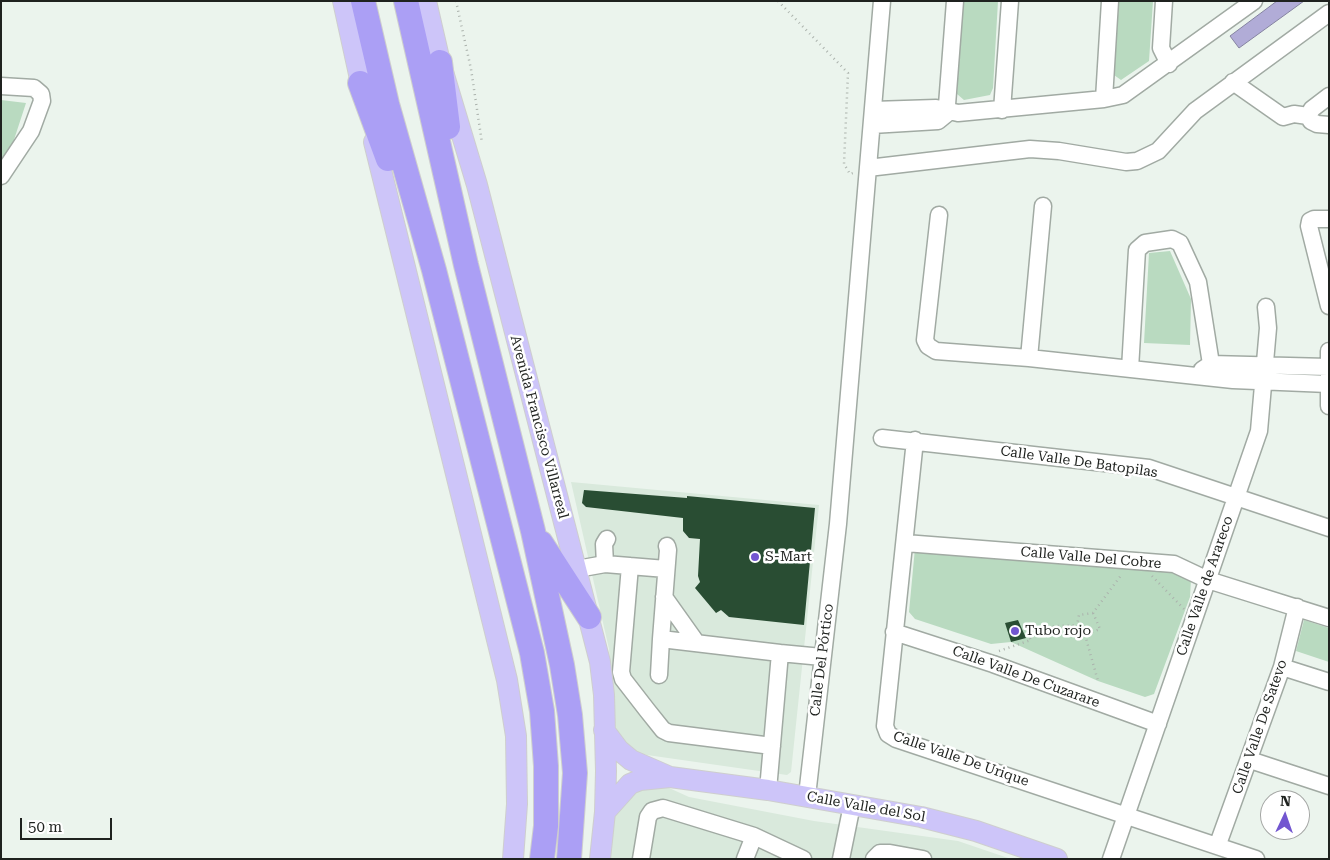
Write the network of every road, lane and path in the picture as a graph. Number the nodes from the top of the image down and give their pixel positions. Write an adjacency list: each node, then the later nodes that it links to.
1 (343, 1): 17 (main road)
2 (363, 1): 33 (highway)
3 (406, 1): 32 (highway)
4 (426, 1): 14 (main road, Avenida Francisco Villarreal)
5 (456, 1): 26 (path)
6 (778, 1): 27 (path)
7 (882, 1): 24 (street, Calle Del Pórtico)
8 (955, 1): 22 (street)
9 (1010, 1): 21 (street)
10 (1110, 1): 20 (street)
11 (1164, 1): 15 (street)
12 (1254, 1): 15 (street)
13 (1329, 13): 16 (street)
14 (440, 62): 32 (highway); 54 (main road, Avenida Francisco Villarreal)
15 (1169, 64): 20 (street)
16 (1238, 79): 23 (street); 27 (street)
17 (360, 83): 33 (highway); 92 (main road)
18 (1, 86): 28 (street)
19 (1329, 96): 23 (street)
20 (1104, 99): 21 (street)
21 (1002, 110): 22 (street)
22 (949, 112): 24 (street)
23 (1301, 115): 25 (street)
24 (873, 117): 27 (street, Calle Del Pórtico)
25 (1329, 125)
26 (484, 151)
27 (868, 168): 71 (street, Calle Del Pórtico)
28 (1, 176)
29 (1043, 206): 37 (street)
30 (939, 215): 37 (street)
31 (1329, 218): 34 (street)
32 (466, 265): 48 (highway)
33 (434, 270): 93 (highway)
34 (1329, 306)
35 (1266, 307): 41 (street, Calle Valle de Arareco)
36 (1329, 350): 38 (street)
37 (1029, 358): 39 (street)
38 (1328, 367): 41 (street); 42 (street)
39 (1130, 369): 40 (street); 40 (street)
40 (1204, 372): 41 (street)
41 (1264, 374): 42 (street); 46 (street, Calle Valle de Arareco)
42 (1328, 384): 43 (street)
43 (1329, 406)
44 (882, 438): 45 (street, Calle Valle De Batopilas)
45 (915, 440): 46 (street, Calle Valle De Batopilas); 50 (street, Calle Valle De Urique)
46 (1236, 496): 47 (street, Calle Valle De Batopilas); 58 (street, Calle Valle de Arareco)
47 (1329, 528)
48 (533, 531): 63 (highway); 94 (highway)
49 (607, 539): 52 (street)
50 (905, 543): 58 (street, Calle Valle Del Cobre); 66 (street, Calle Valle De Urique)
51 (667, 546): 56 (street)
52 (605, 564): 53 (street); 54 (street)
53 (630, 566): 56 (street); 79 (street)
54 (577, 569): 63 (main road, Avenida Francisco Villarreal)
55 (1126, 569): 62 (path)
56 (666, 570): 59 (street)
57 (1147, 570): 61 (path)
58 (1208, 580): 60 (street, Calle Valle Del Cobre); 77 (street, Calle Valle de Arareco)
59 (664, 597): 68 (street); 69 (street)
60 (1297, 607): 64 (street, Calle Valle Del Cobre); 73 (street, Calle Valle De Satevo)
61 (1185, 610)
62 (1093, 613): 65 (path); 67 (path)
63 (589, 617): 78 (main road, Avenida Francisco Villarreal)
64 (1329, 618)
65 (1077, 625): 67 (path); 72 (path)
66 (894, 632): 72 (street, Calle Valle De Cuzarare); 87 (street, Calle Valle De Urique)
67 (1085, 635): 75 (path)
68 (661, 639): 69 (street); 74 (street)
69 (696, 642): 70 (street)
70 (780, 653): 71 (street); 79 (street)
71 (822, 657): 84 (street, Calle Del Pórtico)
72 (976, 658): 77 (street, Calle Valle De Cuzarare)
73 (1282, 667): 76 (street); 80 (street, Calle Valle De Satevo)
74 (659, 675)
75 (1098, 681)
76 (1329, 682)
77 (1158, 724): 87 (street, Calle Valle de Arareco)
78 (604, 730): 81 (main road, Calle Valle del Sol); 86 (main road, Avenida Francisco Villarreal)
79 (772, 746): 83 (street)
80 (1250, 760): 82 (street); 89 (street, Calle Valle De Satevo)
81 (670, 777): 83 (main road, Calle Valle del Sol); 86 (main road, Calle Valle del Sol)
82 (1329, 786)
83 (768, 790): 84 (main road, Calle Valle del Sol)
84 (807, 796): 85 (main road, Calle Valle del Sol)
85 (852, 805): 91 (main road, Calle Valle del Sol); 99 (street)
86 (605, 812): 95 (main road, Avenida Francisco Villarreal)
87 (1125, 815): 89 (street, Calle Valle De Urique); 102 (street, Calle Valle de Arareco)
88 (754, 836): 96 (street); 97 (street); 98 (street)
89 (1218, 844): 103 (street, Calle Valle De Urique)
90 (904, 857): 100 (street); 101 (street)
91 (1049, 857)
92 (513, 859)
93 (542, 859)
94 (569, 859)
95 (600, 859)
96 (641, 859)
97 (744, 859)
98 (804, 859)
99 (841, 859)
100 (874, 859)
101 (924, 859)
102 (1111, 859)
103 (1256, 859)

